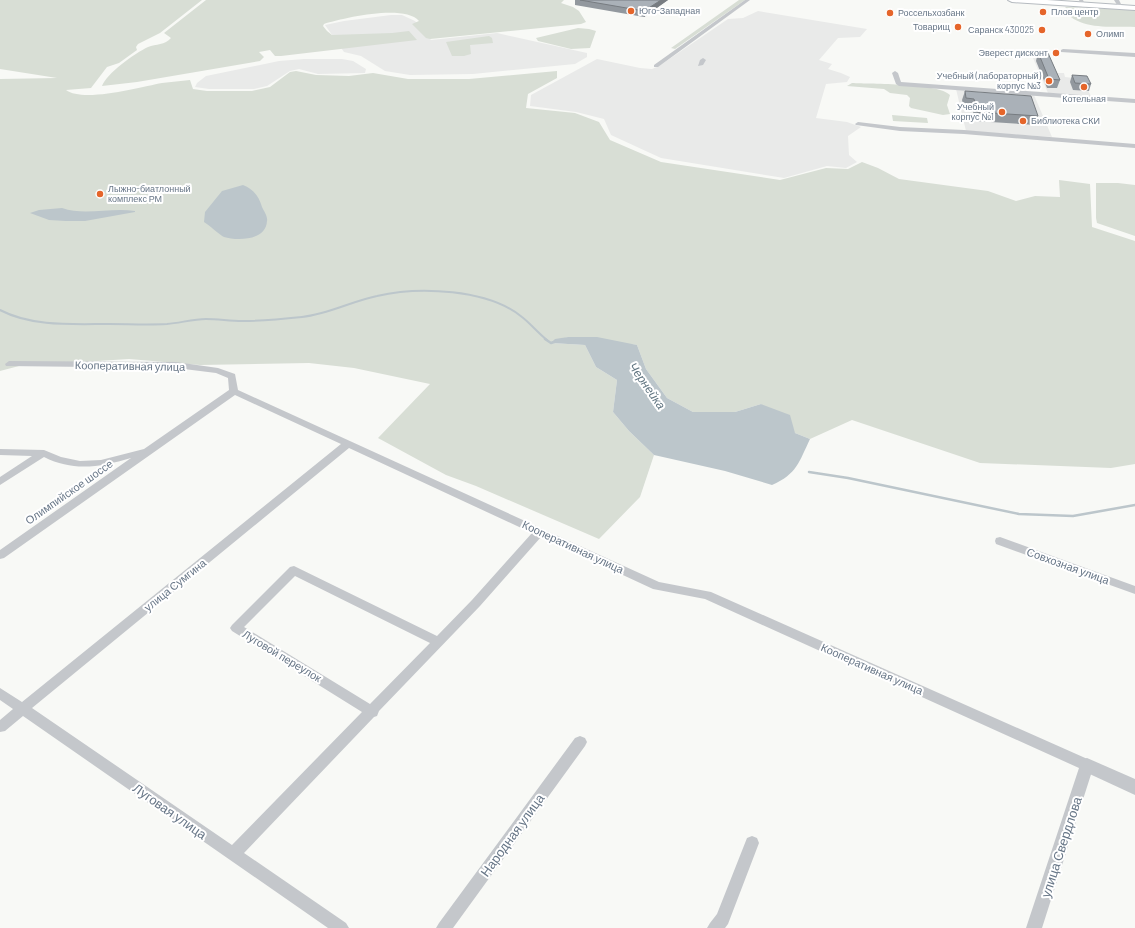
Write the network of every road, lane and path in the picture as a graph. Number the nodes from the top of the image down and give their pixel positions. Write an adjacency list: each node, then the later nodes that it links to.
1 (748, 0): 11 (street)
2 (1012, 0): 6 (main road)
3 (1028, 0): 6 (street)
4 (1116, 0): 7 (street)
5 (1083, 3): 6 (main road); 7 (main road)
6 (1052, 4)
7 (1121, 7): 8 (main road)
8 (1135, 8)
9 (1063, 52): 10 (street)
10 (1135, 55)
11 (656, 66)
12 (895, 73): 13 (street)
13 (1135, 101)
14 (858, 124): 15 (street)
15 (1135, 146)
16 (9, 364): 17 (street, Кооперативная улица)
17 (234, 391): 18 (street, Кооперативная улица); 19 (street, Олимпийское шоссе)
18 (350, 443): 23 (street, Кооперативная улица); 29 (street, улица Сумгина)
19 (151, 450): 21 (street); 25 (street, Олимпийское шоссе)
20 (0, 452): 21 (street)
21 (44, 453): 22 (street)
22 (0, 482)
23 (539, 532): 27 (street); 33 (street, Кооперативная улица)
24 (1000, 541): 26 (street, Совхозная улица)
25 (0, 554)
26 (1135, 590)
27 (439, 642): 30 (street); 30 (street, Луговой переулок)
28 (0, 693): 29 (street, Луговая улица)
29 (22, 709): 31 (street, улица Сумгина); 36 (street, Луговая улица)
30 (373, 712): 36 (street)
31 (0, 727)
32 (580, 742): 38 (street, Народная улица)
33 (1087, 765): 34 (street, Кооперативная улица); 40 (street, улица Свердлова)
34 (1135, 787)
35 (752, 843): 39 (street)
36 (233, 854): 37 (street, Луговая улица)
37 (341, 928)
38 (444, 928)
39 (715, 928)
40 (1034, 928)

